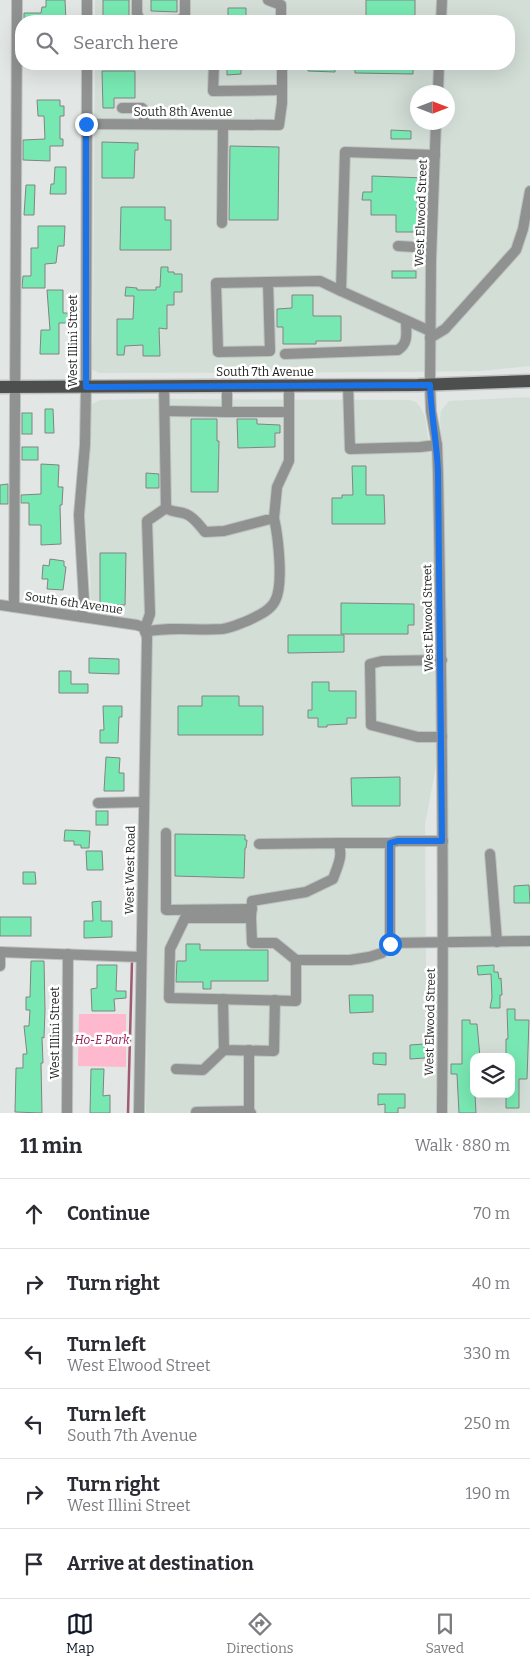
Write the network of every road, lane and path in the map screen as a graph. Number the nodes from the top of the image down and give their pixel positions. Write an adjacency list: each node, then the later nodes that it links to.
1 (17, 0): 7 (street)
2 (87, 0): 8 (street)
3 (137, 0): 9 (street)
4 (185, 0): 10 (street)
5 (268, 0): 11 (street)
6 (442, 0): 12 (street)
7 (17, 15)
8 (87, 15)
9 (138, 15)
10 (185, 15)
11 (281, 15)
12 (441, 15)
13 (17, 70): 42 (street)
14 (87, 70): 21 (street, West Illini Street)
15 (214, 70): 19 (street)
16 (282, 70): 19 (street)
17 (439, 70): 18 (street)
18 (438, 85)
19 (282, 90): 23 (street, South 8th Avenue)
20 (122, 108): 22 (street)
21 (86, 124): 22 (street, South 8th Avenue); 43 (street, West Illini Street)
22 (144, 124): 23 (street, South 8th Avenue)
23 (223, 125): 27 (street)
24 (436, 130): 25 (street, West Elwood Street)
25 (435, 155): 29 (street, West Elwood Street); 31 (street)
26 (530, 191): 33 (street)
27 (222, 223)
28 (398, 246): 29 (street)
29 (431, 248): 33 (street, West Elwood Street)
30 (268, 282): 30 (street); 31 (street)
31 (341, 291): 32 (street)
32 (406, 321): 33 (street); 34 (street)
33 (430, 335): 37 (street, West Elwood Street)
34 (285, 354)
35 (530, 382): 37 (main road, South 7th Avenue)
36 (348, 385): 37 (main road, South 7th Avenue); 40 (main road, South 7th Avenue); 47 (street)
37 (430, 385): 47 (street, West Elwood Street)
38 (164, 386): 39 (main road, South 7th Avenue); 43 (main road, South 7th Avenue); 44 (street)
39 (227, 386): 40 (main road, South 7th Avenue); 45 (street)
40 (289, 386): 46 (street)
41 (0, 387): 42 (main road, South 7th Avenue)
42 (16, 387): 43 (main road, South 7th Avenue); 51 (street)
43 (86, 387): 52 (street, West Illini Street)
44 (165, 410): 45 (street); 48 (street)
45 (227, 412): 46 (street)
46 (289, 412): 49 (street)
47 (437, 445): 54 (street, West Elwood Street)
48 (166, 508): 49 (street); 53 (street, West West Road)
49 (274, 518): 53 (street)
50 (0, 605): 51 (street, South 6th Avenue)
51 (14, 607): 52 (street, South 6th Avenue)
52 (82, 617): 53 (street, South 6th Avenue)
53 (145, 630): 56 (street, West West Road)
54 (442, 660): 55 (street, West Elwood Street); 55 (street)
55 (442, 737): 59 (street, West Elwood Street)
56 (144, 802): 57 (street); 71 (street, West West Road)
57 (98, 803)
58 (166, 833): 64 (street)
59 (442, 841): 61 (street); 68 (street, West Elwood Street)
60 (338, 843): 61 (street); 62 (street); 64 (street)
61 (390, 843): 67 (street)
62 (259, 844)
63 (490, 854): 66 (street)
64 (252, 914): 72 (street); 74 (street)
65 (530, 941): 66 (street)
66 (497, 942): 68 (street)
67 (390, 944): 68 (street); 72 (street)
68 (443, 944): 83 (street, West Elwood Street)
69 (0, 952): 70 (street); 73 (street)
70 (68, 954): 71 (street); 81 (street, West Illini Street)
71 (140, 957): 82 (street, West West Road)
72 (296, 960): 75 (street)
73 (0, 966)
74 (224, 999): 75 (street); 76 (street)
75 (275, 1000): 77 (street)
76 (224, 1050): 77 (street); 78 (street)
77 (249, 1050): 80 (street)
78 (176, 1070)
79 (196, 1112): 80 (street)
80 (250, 1112)
81 (67, 1113)
82 (139, 1113)
83 (442, 1113)

